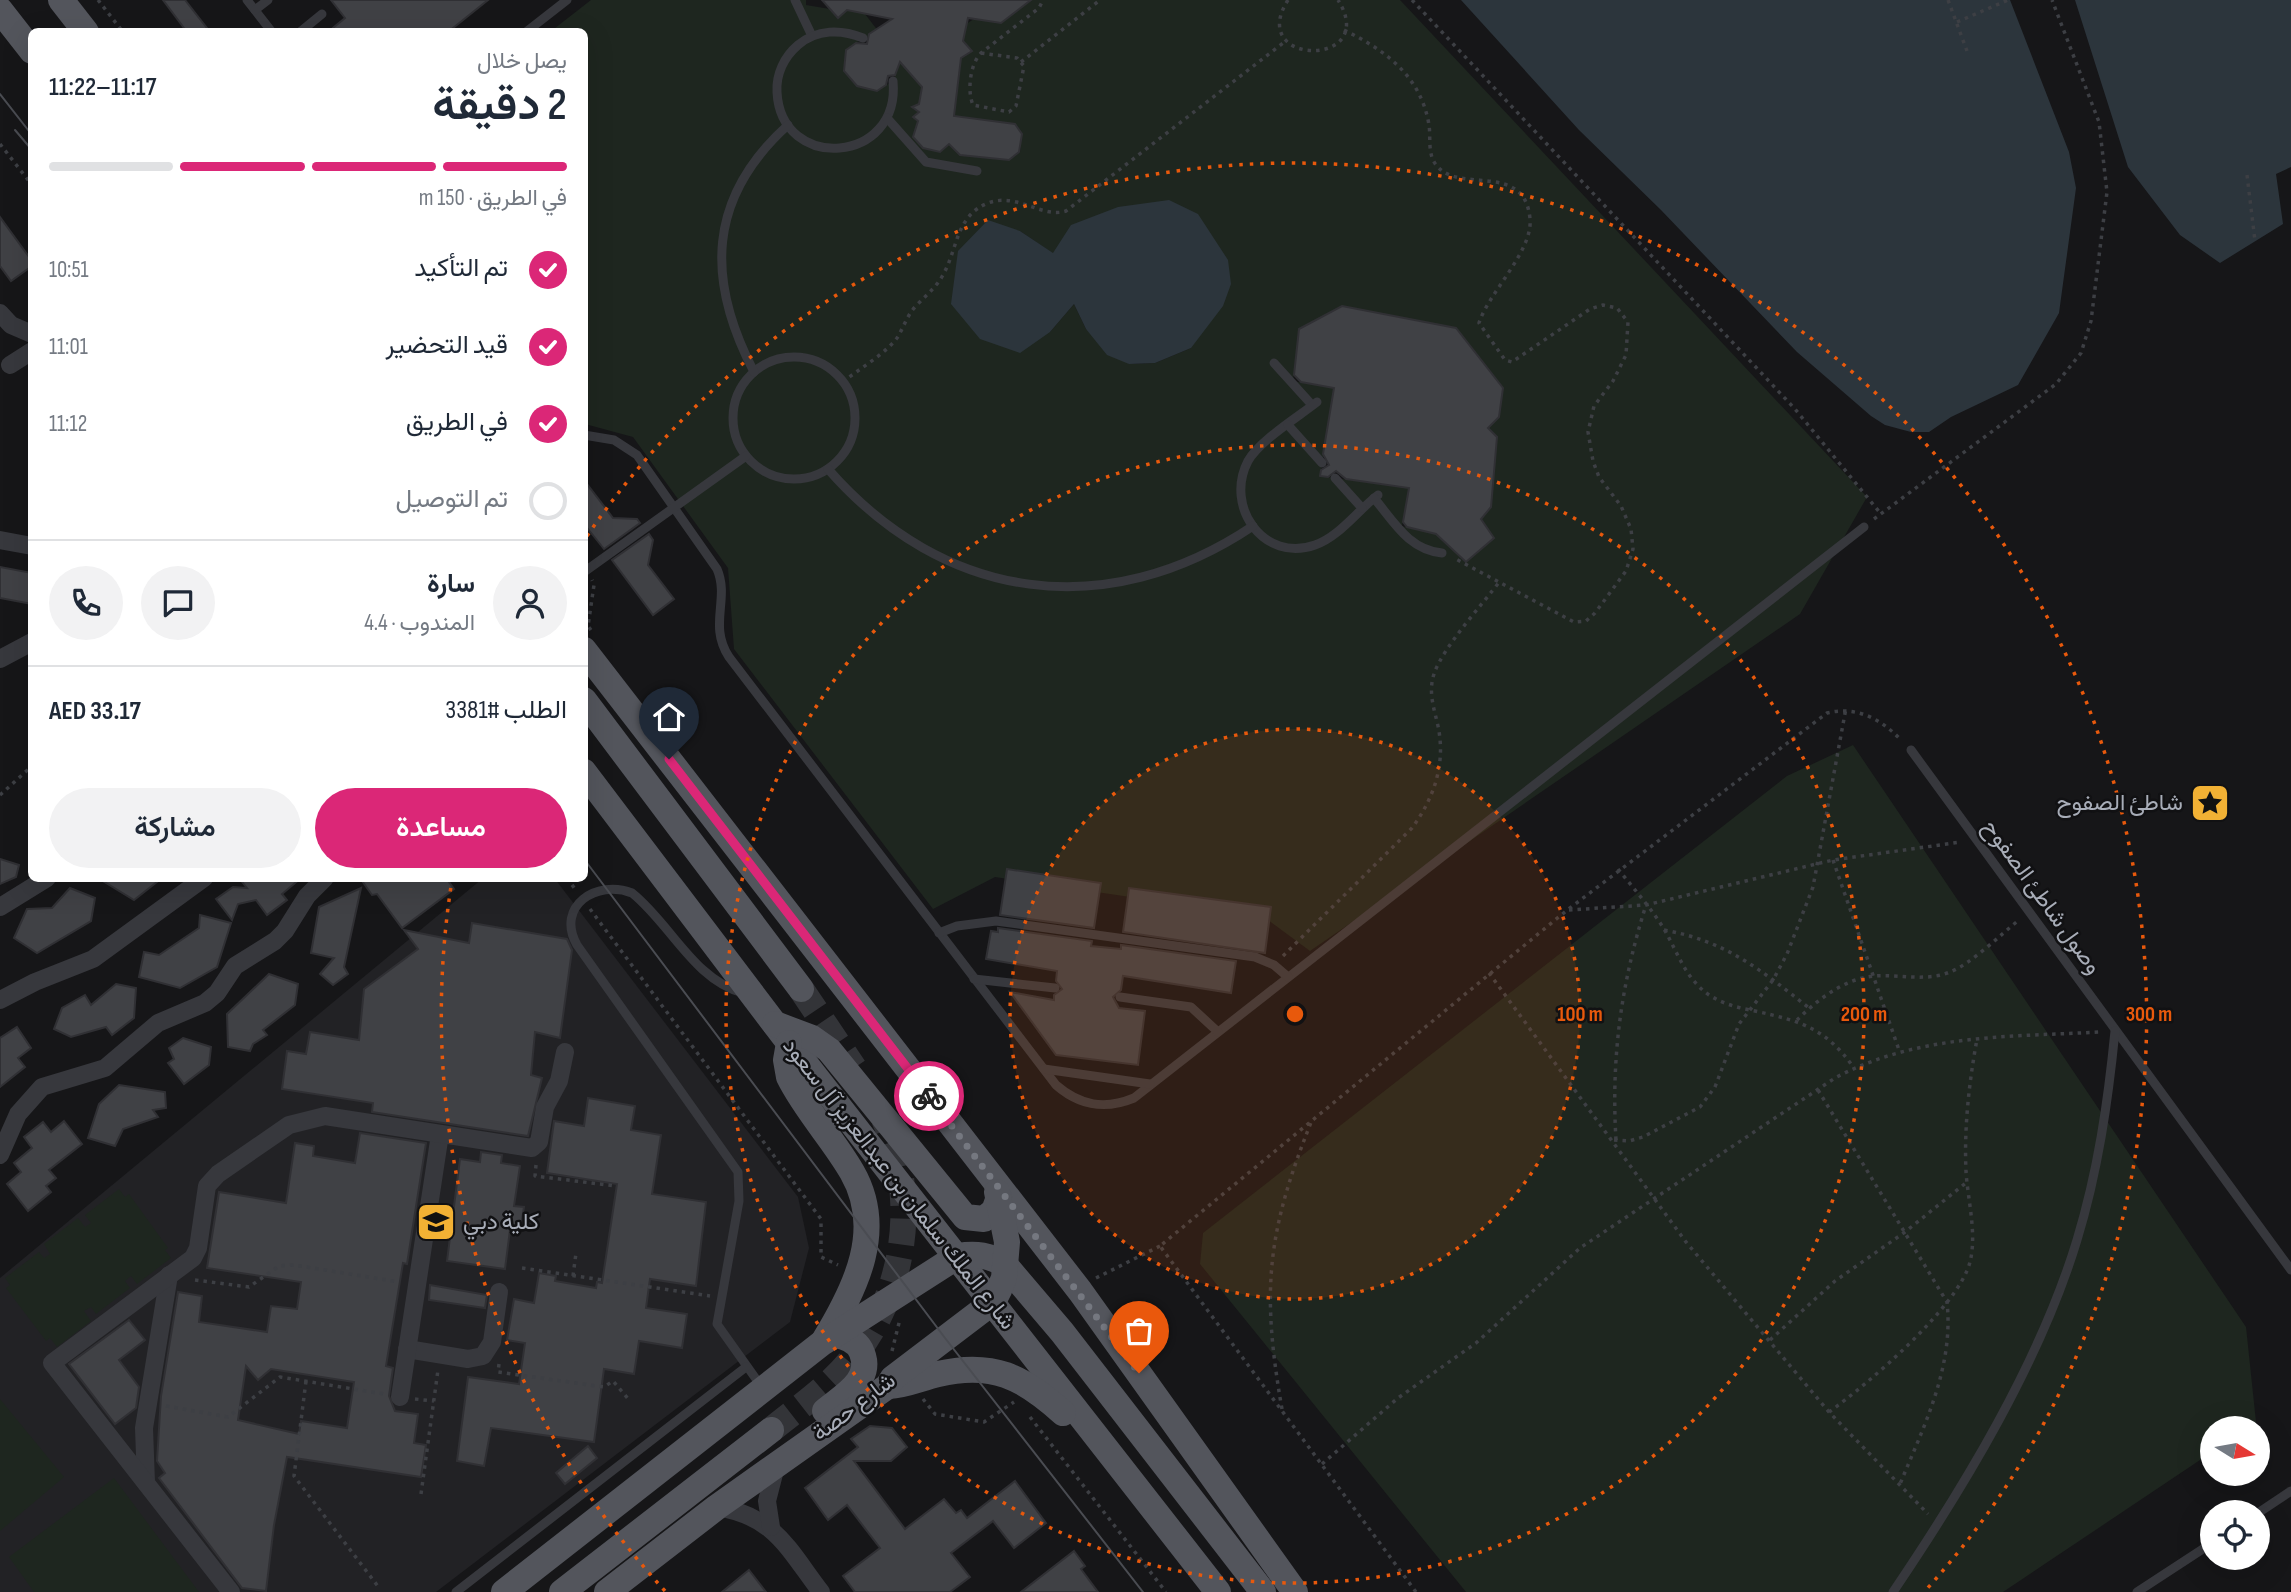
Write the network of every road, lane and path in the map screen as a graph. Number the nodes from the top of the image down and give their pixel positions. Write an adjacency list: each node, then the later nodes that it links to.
1 (61, 0): 21 (main road)
2 (98, 0): 22 (path)
3 (247, 0): 18 (lane)
4 (268, 0): 18 (lane)
5 (567, 0): 25 (lane)
6 (795, 0): 27 (lane)
7 (1043, 0): 32 (path)
8 (1094, 0): 16 (path)
9 (1100, 0): 16 (path)
10 (1288, 0): 29 (path)
11 (1338, 0): 26 (path)
12 (1412, 0): 57 (path)
13 (1948, 0): 20 (path)
14 (2008, 0): 20 (path)
15 (2052, 0): 57 (path)
16 (1088, 9): 33 (path)
17 (0, 10): 30 (main road)
18 (255, 10): 23 (lane)
19 (322, 13): 24 (lane)
20 (1957, 22): 31 (path)
21 (83, 28)
22 (120, 28)
23 (269, 28)
24 (305, 28)
25 (531, 28)
26 (1344, 30): 29 (path); 64 (path)
27 (812, 36): 28 (lane); 36 (lane)
28 (863, 38)
29 (1287, 40): 48 (path)
30 (28, 46)
31 (1967, 51)
32 (981, 53): 33 (path); 33 (path)
33 (1021, 62)
34 (893, 81): 35 (lane)
35 (887, 118): 36 (lane); 38 (lane)
36 (788, 125): 47 (lane)
37 (0, 144): 40 (path)
38 (977, 171)
39 (2247, 175): 41 (path)
40 (28, 180)
41 (2255, 242)
42 (0, 313): 43 (street)
43 (28, 332)
44 (28, 354): 46 (street)
45 (1274, 363): 49 (lane)
46 (10, 365)
47 (754, 372): 48 (lane); 51 (lane)
48 (843, 382): 53 (lane)
49 (1288, 425): 52 (lane); 58 (lane)
50 (588, 436): 55 (lane)
51 (746, 456): 53 (lane); 55 (lane)
52 (1322, 463)
53 (828, 469): 58 (lane)
54 (1335, 478): 56 (lane)
55 (674, 508): 63 (lane); 88 (lane)
56 (1362, 508): 58 (lane); 62 (lane)
57 (1881, 514): 59 (path)
58 (1253, 526)
59 (1864, 527): 92 (lane)
60 (0, 540): 61 (street)
61 (28, 545)
62 (1442, 553): 64 (path)
63 (588, 569)
64 (1500, 580): 89 (path)
65 (28, 644): 67 (street)
66 (588, 655): 119 (main road)
67 (0, 659)
68 (588, 705): 96 (main road)
69 (1846, 708): 70 (path); 76 (path); 77 (path)
70 (1911, 750): 74 (lane, وصول شاطئ الصفوح)
71 (28, 770): 73 (path)
72 (588, 777): 97 (main road, شارع الملك سلمان بن عبدالعزيز آل سعود)
73 (0, 795)
74 (1976, 840): 75 (path); 86 (lane, وصول شاطئ الصفوح)
75 (1833, 860): 76 (path); 91 (path)
76 (1818, 864): 83 (path); 94 (path)
77 (1618, 869): 83 (path); 85 (path)
78 (41, 882): 84 (street)
79 (199, 882): 99 (street)
80 (321, 882): 117 (street)
81 (570, 882): 82 (path)
82 (582, 898): 97 (lane); 126 (path); 135 (lane)
83 (1646, 905): 85 (path); 87 (path); 115 (path)
84 (0, 907)
85 (1566, 911): 90 (path)
86 (2029, 912): 91 (path); 103 (lane, وصول شاطئ الصفوح)
87 (1664, 930): 94 (path); 101 (path)
88 (939, 933): 89 (lane); 93 (lane)
89 (1274, 965): 92 (lane)
90 (1489, 973): 113 (path); 115 (path)
91 (1873, 976): 100 (path); 107 (path)
92 (1288, 977): 104 (lane)
93 (974, 979): 95 (lane); 110 (lane)
94 (1773, 980): 100 (path); 101 (path)
95 (1055, 988)
96 (801, 989)
97 (753, 996): 105 (main road, شارع الملك سلمان بن عبدالعزيز آل سعود)
98 (1120, 997): 104 (lane)
99 (0, 1000)
100 (1809, 1008): 102 (path)
101 (1749, 1010): 102 (path); 115 (path)
102 (1797, 1020): 109 (path)
103 (2115, 1031): 106 (path); 129 (lane, وصول شاطئ الصفوح); 168 (lane)
104 (1218, 1032): 111 (lane)
105 (782, 1034): 119 (main road); 125 (main road, شارع الملك سلمان بن عبدالعزيز آل سعود); 140 (main road)
106 (1977, 1039): 107 (path); 118 (path)
107 (1899, 1051): 109 (path)
108 (565, 1052): 116 (street)
109 (1854, 1068): 112 (path)
110 (1044, 1069): 111 (lane); 111 (lane)
111 (1150, 1084)
112 (1818, 1090): 121 (path); 122 (path)
113 (1312, 1119): 123 (path); 156 (path)
114 (440, 1134): 116 (street); 130 (street); 133 (street)
115 (1614, 1140): 121 (path)
116 (539, 1142): 120 (path)
117 (0, 1155)
118 (1967, 1181): 122 (path); 137 (path)
119 (994, 1185): 127 (main road); 181 (main road)
120 (616, 1186)
121 (1653, 1199): 141 (path); 161 (path)
122 (1905, 1231): 137 (path); 141 (path)
123 (1160, 1246): 132 (path); 156 (path)
124 (576, 1253): 131 (path)
125 (958, 1256): 127 (main road); 136 (main road, شارع الملك سلمان بن عبدالعزيز آل سعود); 140 (main road)
126 (821, 1257)
127 (1005, 1265): 136 (main road); 138 (main road)
128 (522, 1268): 131 (path)
129 (2291, 1270)
130 (169, 1275): 133 (path); 154 (street); 162 (street)
131 (573, 1276): 135 (path)
132 (1094, 1279)
133 (417, 1285): 142 (street)
134 (499, 1292): 143 (street)
135 (719, 1298): 145 (lane)
136 (993, 1301): 139 (main road, شارع الملك سلمان بن عبدالعزيز آل سعود); 148 (main road, شارع حصة)
137 (1947, 1302): 157 (path); 163 (path)
138 (1048, 1315): 139 (main road); 180 (main road)
139 (1018, 1337): 160 (main road, شارع الملك سلمان بن عبدالعزيز آل سعود)
140 (829, 1339): 149 (main road); 159 (main road)
141 (1770, 1340): 157 (path)
142 (407, 1349): 144 (street); 150 (street)
143 (488, 1351): 144 (street); 152 (path)
144 (440, 1354): 151 (path)
145 (746, 1367): 149 (lane); 173 (lane)
146 (991, 1371): 148 (main road); 153 (path); 160 (main road)
147 (306, 1381): 150 (path); 154 (path); 171 (path)
148 (888, 1386): 159 (main road, شارع حصة)
149 (764, 1390): 174 (main road)
150 (400, 1397): 151 (path)
151 (434, 1401): 165 (path)
152 (631, 1401)
153 (1016, 1401)
154 (147, 1403): 162 (street)
155 (1024, 1410): 178 (path)
156 (1282, 1411): 161 (path)
157 (1829, 1412): 163 (path)
158 (771, 1430): 175 (main road)
159 (788, 1457): 167 (main road, شارع حصة); 169 (street)
160 (1114, 1459): 179 (main road, شارع الملك سلمان بن عبدالعزيز آل سعود)
161 (1322, 1464): 182 (path)
162 (146, 1484): 172 (street)
163 (1899, 1485): 168 (path)
164 (2291, 1492): 166 (lane)
165 (421, 1493)
166 (2270, 1505)
167 (717, 1507): 169 (street); 176 (main road, شارع حصة)
168 (1937, 1522): 183 (lane)
169 (771, 1527): 177 (street)
170 (2200, 1551): 184 (lane)
171 (380, 1588)
172 (231, 1592)
173 (457, 1592)
174 (504, 1592)
175 (562, 1592)
176 (607, 1592)
177 (821, 1592)
178 (1166, 1592)
179 (1218, 1592)
180 (1263, 1592)
181 (1295, 1592)
182 (1416, 1592)
183 (1893, 1592)
184 (2137, 1592)

